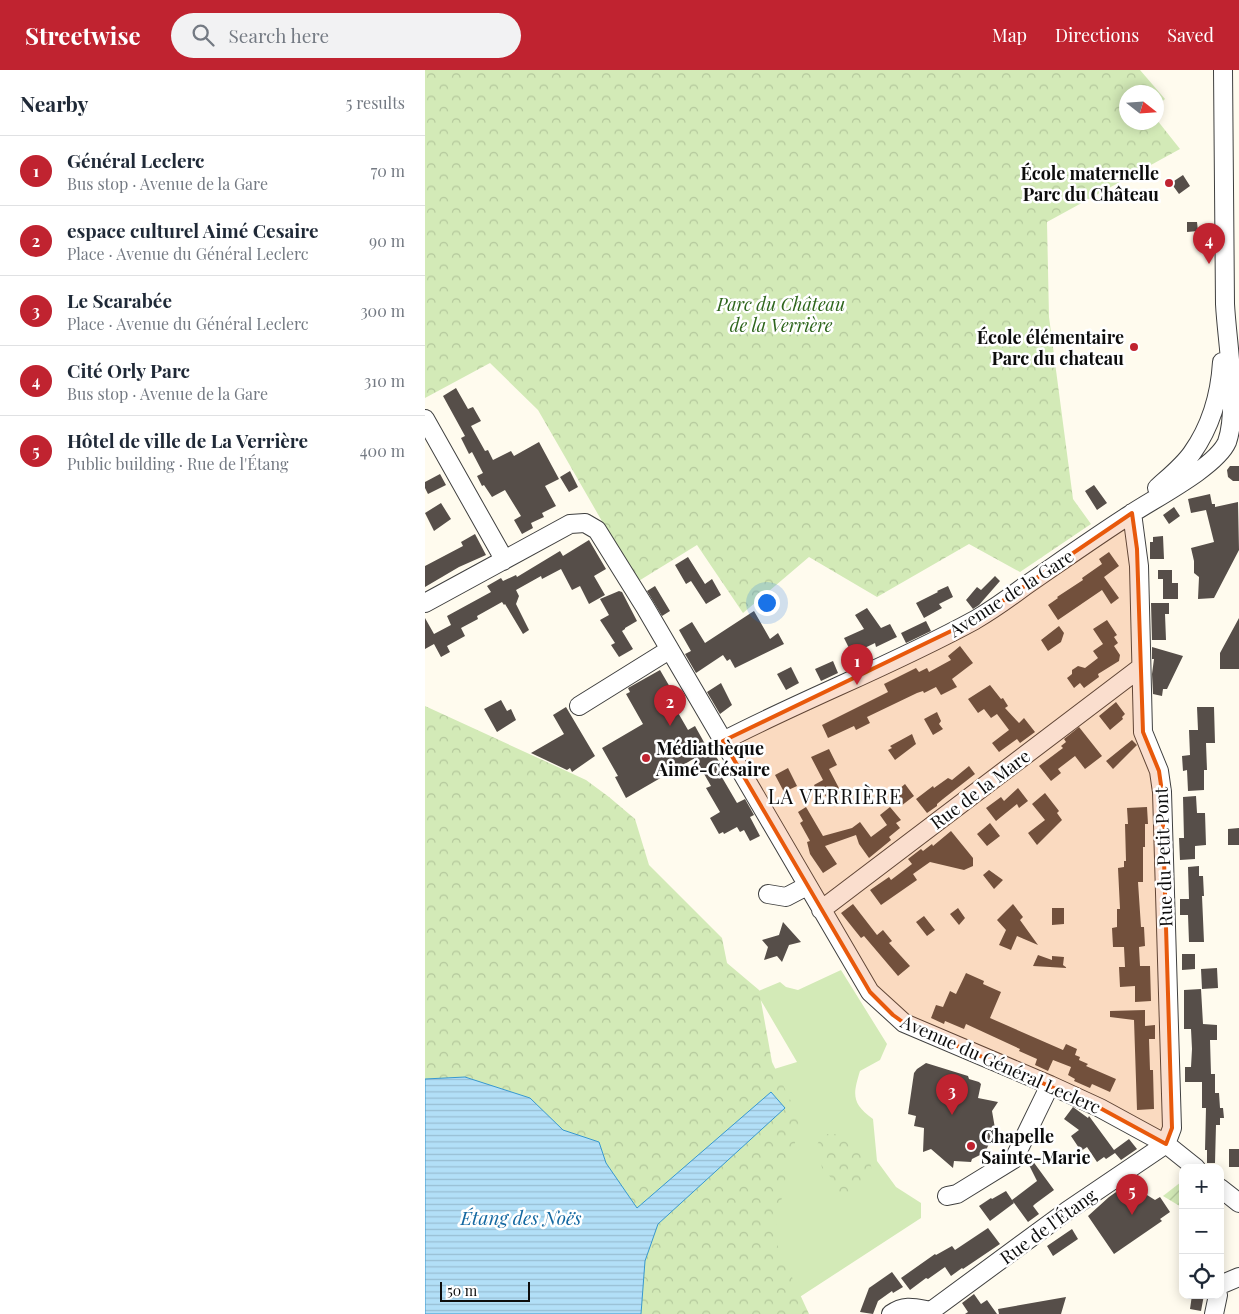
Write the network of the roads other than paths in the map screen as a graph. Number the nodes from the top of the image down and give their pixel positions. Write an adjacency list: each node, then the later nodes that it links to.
1 (1223, 70): 2 (street, Avenue de la Gare)
2 (1227, 329): 4 (street, Avenue de la Gare); 4 (street, Avenue de la Gare)
3 (425, 419): 5 (street)
4 (1132, 513): 8 (street, Rue du Petit Pont); 10 (street, Avenue de la Gare)
5 (503, 561): 6 (street); 7 (street, Avenue du Général Leclerc)
6 (425, 603)
7 (669, 650): 9 (street); 10 (street, Avenue du Général Leclerc)
8 (1140, 668): 13 (street, Rue de la Mare); 15 (street, Rue du Petit Pont)
9 (579, 706)
10 (723, 741): 11 (street, Avenue du Général Leclerc)
11 (807, 886): 12 (street); 13 (street, Avenue du Général Leclerc)
12 (769, 894)
13 (821, 910): 14 (street, Avenue du Général Leclerc)
14 (1049, 1084): 15 (street, Avenue du Général Leclerc); 18 (street)
15 (1166, 1144): 16 (street, Avenue du Général Leclerc); 23 (street, Rue de l'Étang)
16 (1190, 1164)
17 (1224, 1191): 19 (street)
18 (947, 1196)
19 (1239, 1203)
20 (1239, 1277): 21 (street)
21 (1224, 1283)
22 (1217, 1299): 24 (street)
23 (891, 1314)
24 (1214, 1314)

